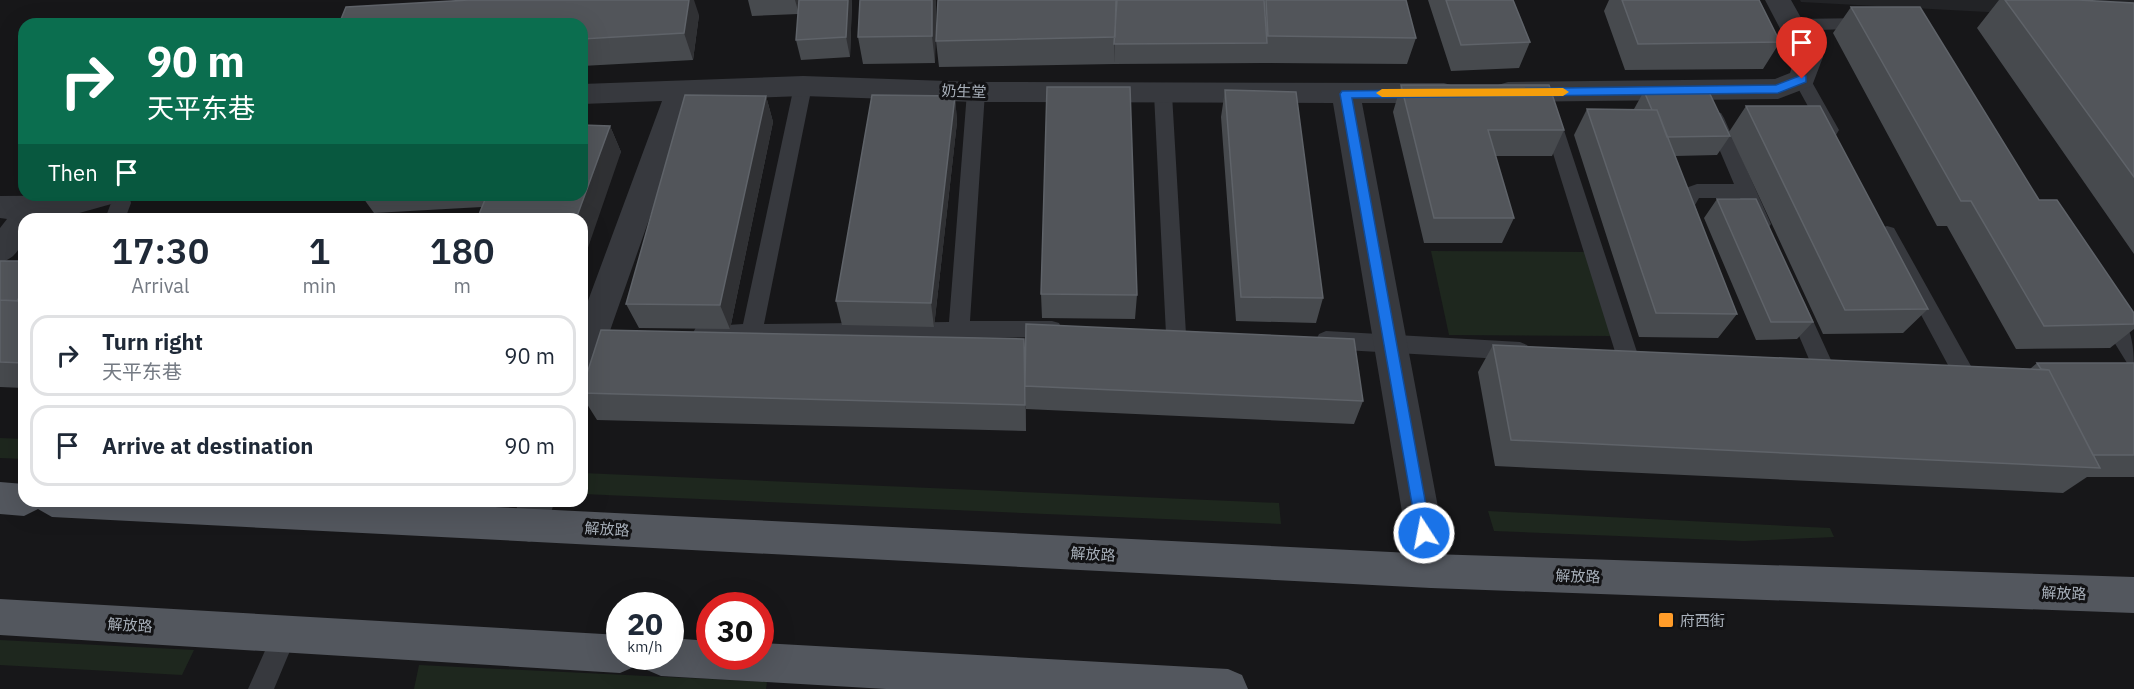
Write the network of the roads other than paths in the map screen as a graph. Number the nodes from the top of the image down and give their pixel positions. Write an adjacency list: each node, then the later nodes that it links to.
1 (1778, 0): 3 (street)
2 (1888, 24): 3 (lane)
3 (1793, 25): 4 (street)
4 (1802, 79): 7 (street, 奶生堂); 13 (lane)
5 (803, 86): 6 (street, 奶生堂); 8 (street, 奶生堂); 28 (lane)
6 (680, 90): 10 (street, 奶生堂); 35 (street)
7 (1704, 90): 9 (street, 奶生堂); 14 (lane)
8 (976, 92): 11 (street, 奶生堂); 26 (lane)
9 (1542, 92): 12 (street, 奶生堂); 38 (lane)
10 (588, 94)
11 (1163, 94): 12 (street, 奶生堂); 31 (lane)
12 (1346, 94): 34 (street)
13 (1837, 143)
14 (1746, 190): 21 (lane); 22 (lane)
15 (88, 201): 17 (street)
16 (0, 207): 17 (street)
17 (32, 208): 18 (street)
18 (28, 213)
19 (1877, 216): 44 (lane)
20 (18, 227): 23 (street)
21 (1697, 238)
22 (1770, 244)
23 (0, 251)
24 (1788, 286): 42 (lane)
25 (2097, 298): 40 (lane)
26 (959, 329): 27 (lane); 28 (lane)
27 (1071, 330)
28 (752, 332): 29 (lane)
29 (684, 333)
30 (1152, 333): 31 (lane)
31 (1176, 334): 32 (lane)
32 (1199, 335)
33 (1301, 339): 34 (lane)
34 (1389, 342): 36 (lane); 49 (street)
35 (596, 343)
36 (1535, 352)
37 (1605, 356): 38 (lane)
38 (1628, 358): 39 (lane)
39 (1651, 359)
40 (2130, 367)
41 (1802, 369): 42 (lane)
42 (1825, 371): 43 (lane)
43 (1847, 372)
44 (1986, 372)
45 (0, 498): 46 (main road)
46 (18, 500)
47 (292, 507): 48 (main road, 解放路)
48 (533, 513): 49 (main road, 解放路)
49 (1431, 571): 50 (main road, 解放路)
50 (2134, 595)
51 (0, 617): 52 (main road, 解放路)
52 (285, 634): 53 (main road, 解放路); 56 (lane)
53 (606, 653)
54 (684, 660): 55 (main road)
55 (822, 677): 57 (main road)
56 (261, 689)
57 (1228, 689)

